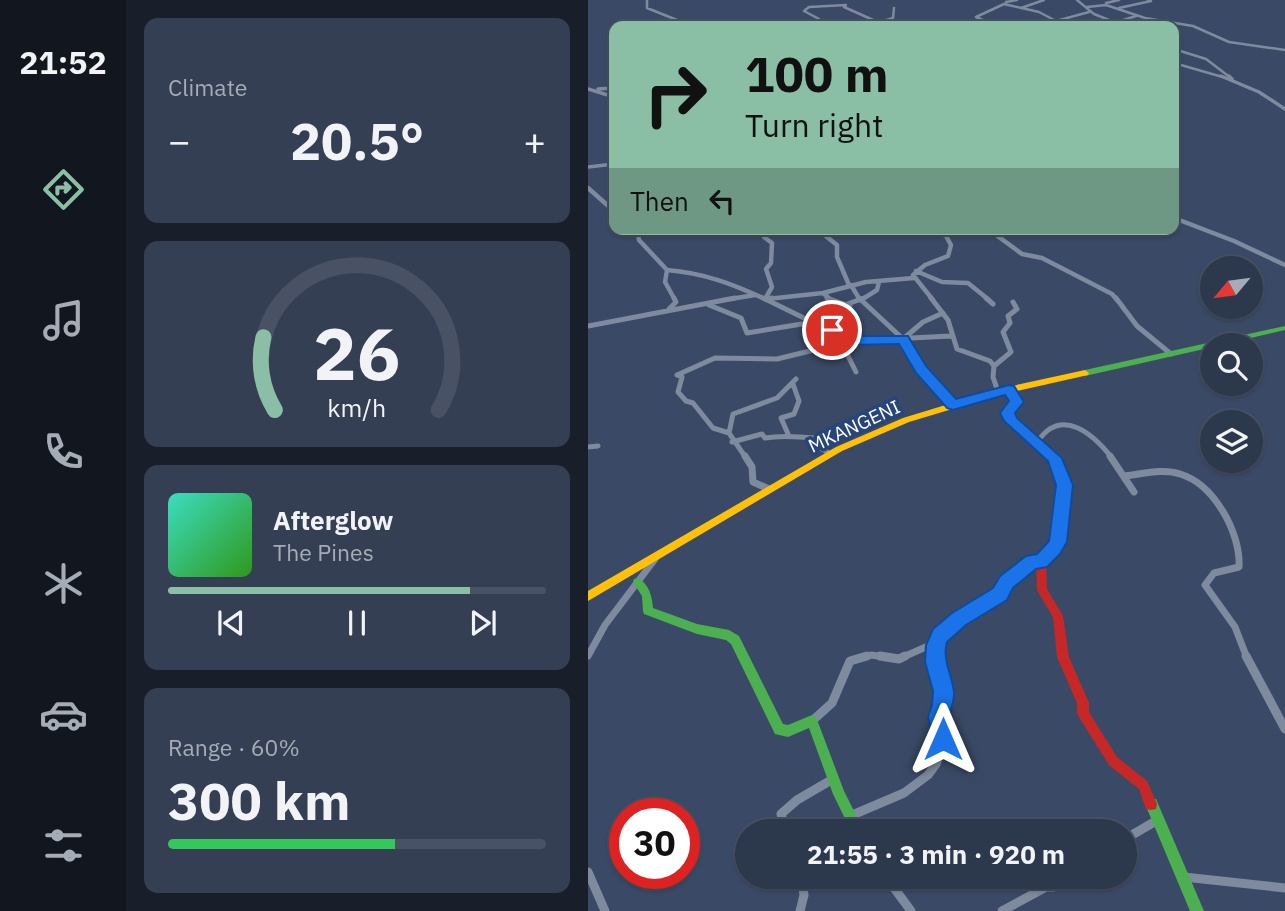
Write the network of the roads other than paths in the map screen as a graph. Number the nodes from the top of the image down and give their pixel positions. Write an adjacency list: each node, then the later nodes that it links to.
1 (647, 0): 17 (street)
2 (1017, 0): 9 (street)
3 (1044, 0): 13 (street)
4 (1077, 0): 11 (street)
5 (1119, 0): 7 (street)
6 (1148, 0): 10 (street)
7 (1114, 1): 8 (street); 10 (street)
8 (1100, 4): 11 (street); 14 (street)
9 (1001, 5): 13 (street); 21 (street)
10 (1130, 6): 14 (street)
11 (1087, 7): 15 (street)
12 (894, 8): 20 (street)
13 (1021, 8): 22 (street)
14 (1117, 9): 16 (street)
15 (1091, 12): 23 (street); 24 (street)
16 (1136, 16): 25 (street); 26 (street)
17 (676, 21)
18 (818, 21): 19 (street)
19 (870, 21)
20 (885, 21)
21 (985, 21)
22 (1051, 21)
23 (1064, 21)
24 (1110, 21)
25 (1120, 21)
26 (1164, 21)
27 (1179, 24): 28 (street)
28 (1285, 50)
29 (1179, 51): 31 (street)
30 (1179, 64): 31 (street)
31 (1232, 79): 35 (street)
32 (609, 88): 33 (street)
33 (589, 89): 34 (street)
34 (609, 95)
35 (1285, 109)
36 (609, 165): 37 (street)
37 (588, 167)
38 (588, 188): 39 (street)
39 (609, 207)
40 (1179, 220): 46 (street)
41 (638, 235): 47 (street)
42 (763, 235): 53 (street)
43 (824, 235): 50 (street)
44 (996, 235): 67 (street)
45 (946, 236): 48 (street)
46 (1285, 265)
47 (667, 270): 52 (street); 59 (street)
48 (915, 274): 49 (street); 57 (street); 60 (street)
49 (879, 282): 50 (street); 54 (street)
50 (850, 285): 51 (street); 54 (street)
51 (823, 293): 53 (street); 58 (street)
52 (756, 295): 53 (street); 56 (street)
53 (765, 299): 61 (street)
54 (862, 301): 58 (street); 65 (street)
55 (1013, 302): 68 (street)
56 (709, 304): 59 (street); 61 (street)
57 (993, 304)
58 (851, 306): 61 (street)
59 (662, 313): 62 (street)
60 (943, 313): 64 (street); 65 (street)
61 (808, 323): 66 (street)
62 (588, 326)
63 (1285, 328): 67 (street, MKANGENI)
64 (951, 336): 65 (street); 68 (street)
65 (903, 339): 66 (street); 72 (street)
66 (850, 341): 69 (street); 73 (street)
67 (1171, 354): 70 (street, MKANGENI)
68 (994, 366): 71 (street)
69 (856, 372)
70 (1009, 390): 71 (street, MKANGENI); 75 (street)
71 (998, 392): 72 (street, MKANGENI)
72 (953, 405): 79 (street, MKANGENI)
73 (729, 433): 74 (street); 76 (street)
74 (788, 434): 76 (street); 79 (street)
75 (1038, 441): 80 (street); 84 (street)
76 (732, 442): 81 (street)
77 (598, 446): 78 (street)
78 (588, 447)
79 (831, 454): 81 (street, MKANGENI)
80 (1125, 476): 82 (street); 90 (street)
81 (769, 489): 83 (street, MKANGENI)
82 (1134, 492)
83 (655, 559): 85 (street); 86 (street, MKANGENI)
84 (1041, 562): 87 (street); 95 (street)
85 (638, 582): 88 (street); 89 (street)
86 (588, 596)
87 (940, 636): 89 (street); 92 (street)
88 (588, 656)
89 (812, 721): 91 (street)
90 (1285, 729)
91 (833, 779): 92 (street); 93 (street)
92 (850, 816): 94 (street)
93 (782, 819)
94 (852, 819)
95 (1156, 821): 96 (street); 98 (street)
96 (1137, 832)
97 (588, 872): 103 (street)
98 (1184, 877): 99 (street); 107 (street)
99 (1285, 888)
100 (803, 889): 104 (street)
101 (895, 889): 105 (street)
102 (1042, 889): 106 (street)
103 (605, 911)
104 (800, 911)
105 (911, 911)
106 (1002, 911)
107 (1197, 911)

